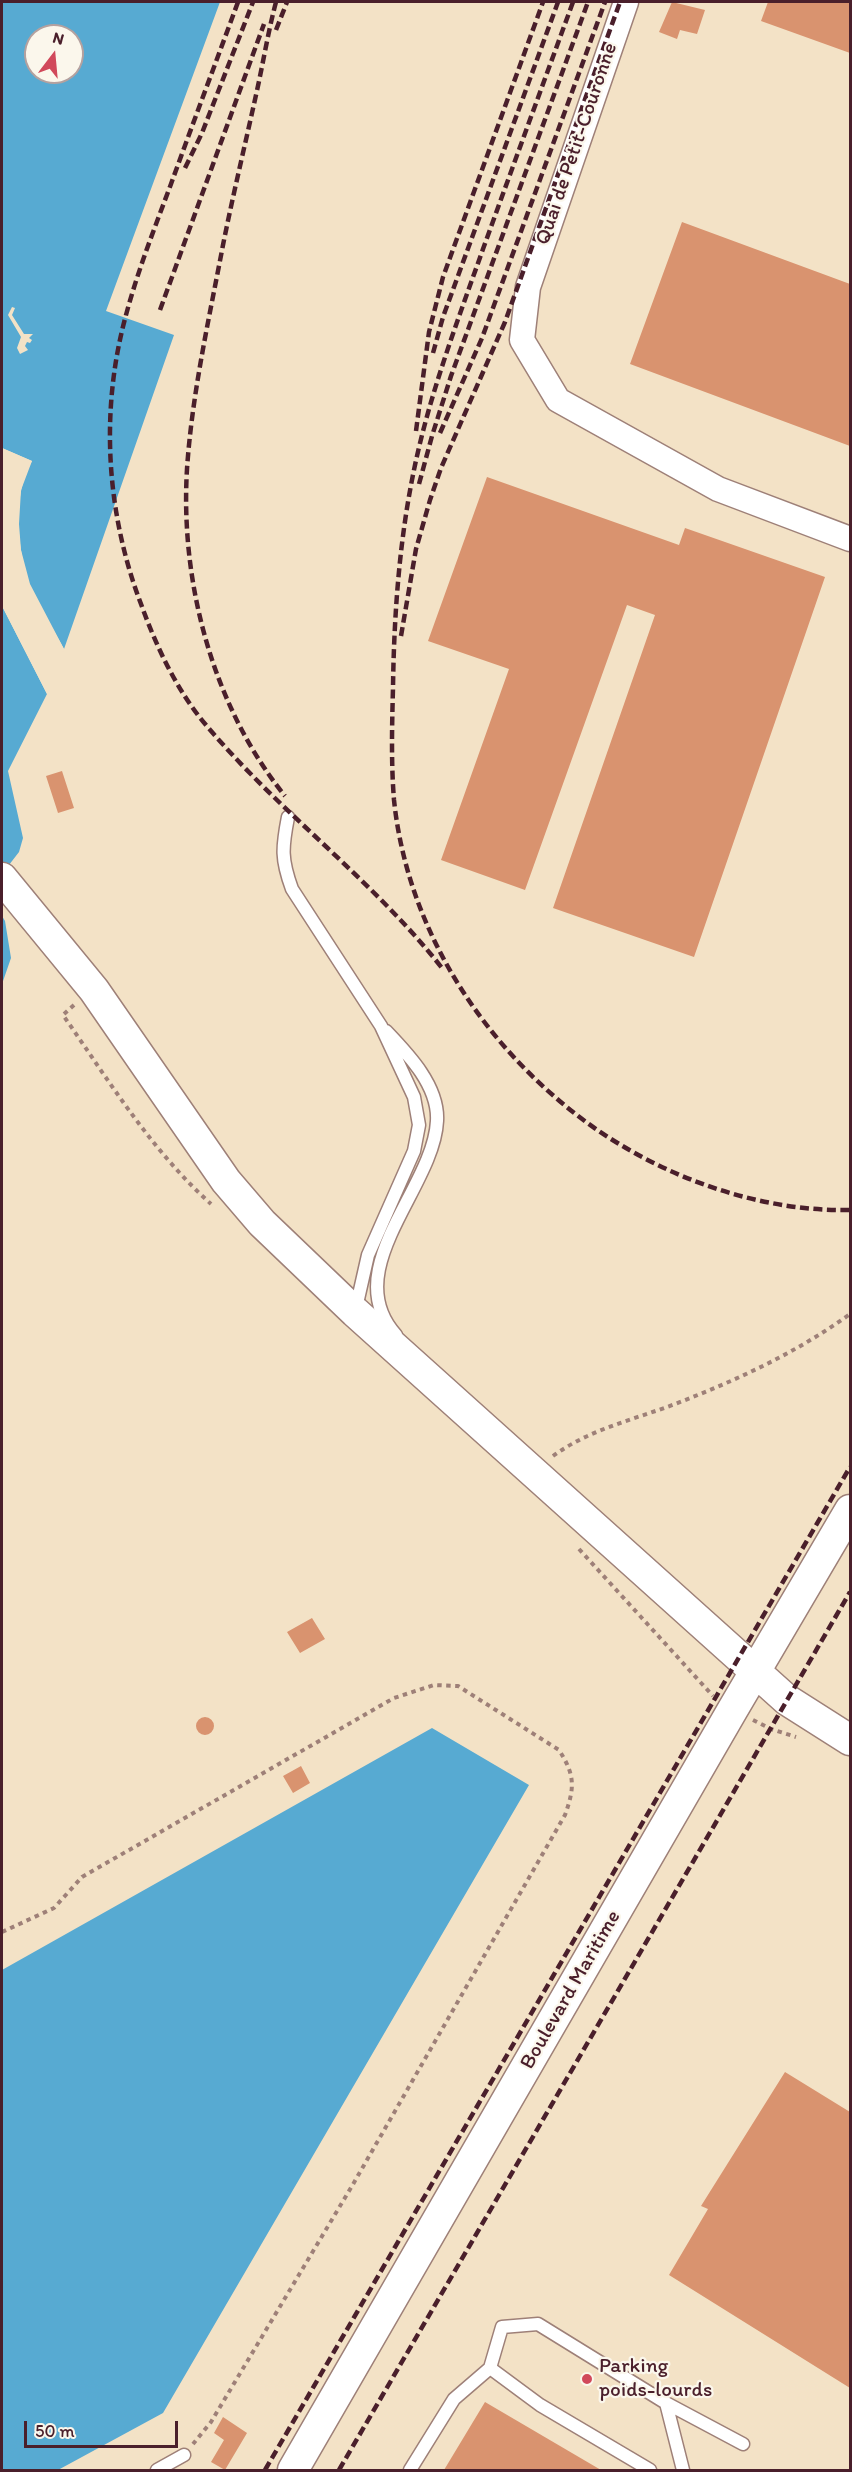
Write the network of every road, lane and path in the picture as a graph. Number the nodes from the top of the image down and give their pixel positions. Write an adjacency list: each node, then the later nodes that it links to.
1 (626, 2): 2 (street, Quai de Petit-Couronne)
2 (850, 539)
3 (288, 818): 5 (lane)
4 (2, 878): 6 (street)
5 (381, 1026): 6 (lane); 8 (lane)
6 (355, 1312): 8 (street)
7 (850, 1314): 9 (path)
8 (441, 1389): 9 (street)
9 (534, 1471): 11 (street)
10 (850, 1510): 11 (street, Boulevard Maritime)
11 (755, 1672): 12 (street, Boulevard Maritime); 13 (street)
12 (733, 1709): 14 (path); 21 (street, Boulevard Maritime)
13 (849, 1735)
14 (803, 1739)
15 (2, 1932): 19 (path)
16 (490, 2368): 17 (lane); 22 (lane); 23 (lane)
17 (666, 2403): 18 (lane); 24 (lane)
18 (744, 2444)
19 (184, 2455): 20 (lane)
20 (157, 2470)
21 (293, 2470)
22 (410, 2470)
23 (650, 2470)
24 (683, 2470)

